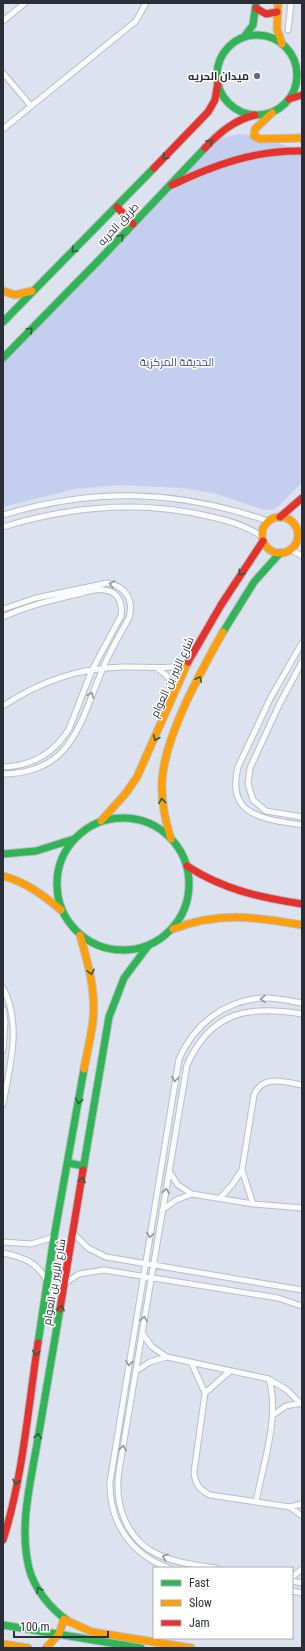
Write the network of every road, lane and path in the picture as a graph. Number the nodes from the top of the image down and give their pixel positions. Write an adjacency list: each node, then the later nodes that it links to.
1 (25, 3): 7 (street)
2 (146, 3): 17 (street)
3 (278, 3): 6 (street)
4 (291, 3): 8 (street)
5 (256, 6): 6 (street); 9 (street)
6 (277, 12): 10 (street)
7 (3, 21)
8 (288, 30)
9 (242, 38): 10 (street); 14 (street)
10 (284, 45): 11 (street)
11 (295, 64): 13 (street); 16 (street)
12 (3, 72): 17 (street)
13 (302, 73)
14 (218, 82): 19 (street); 24 (street, طريق الحريه, one-way to 24)
15 (302, 95): 16 (street)
16 (289, 100): 18 (street)
17 (31, 106): 20 (street)
18 (274, 111): 19 (street); 21 (street)
19 (255, 115): 23 (street, طريق الحريه, one-way to 19)
20 (3, 129)
21 (302, 138)
22 (302, 151): 23 (street)
23 (168, 187): 25 (street, طريق الحريه)
24 (117, 207): 25 (street); 26 (street, طريق الحريه, one-way to 26)
25 (133, 224): 29 (street, طريق الحريه, one-way to 25)
26 (34, 290): 27 (street); 28 (street, طريق الحريه)
27 (3, 291)
28 (3, 322)
29 (3, 358)
30 (302, 498): 32 (street)
31 (3, 515): 33 (street)
32 (280, 517): 33 (street); 35 (street)
33 (268, 521): 36 (street)
34 (3, 527): 36 (street)
35 (300, 532): 37 (street)
36 (263, 539): 38 (street); 45 (street, شارع الزبير بن العوام, one-way to 45)
37 (291, 550): 38 (street); 39 (street)
38 (280, 553): 58 (street, one-way to 38)
39 (302, 556)
40 (36, 598): 41 (street); 42 (street); 47 (street, one-way to 40)
41 (38, 604): 43 (street); 49 (street)
42 (3, 609)
43 (3, 617)
44 (302, 643): 56 (street)
45 (188, 663): 48 (street); 50 (street, شارع الزبير بن العوام)
46 (302, 664): 54 (street)
47 (102, 668): 48 (street); 49 (street); 53 (street, one-way to 47)
48 (158, 669): 50 (street)
49 (92, 670): 51 (street); 52 (street)
50 (177, 690): 55 (street, شارع الزبير بن العوام, one-way to 55)
51 (3, 706)
52 (3, 767)
53 (3, 774)
54 (302, 817)
55 (100, 822): 57 (street); 58 (street)
56 (302, 825)
57 (74, 839): 59 (street); 63 (street)
58 (172, 839): 60 (street)
59 (3, 854)
60 (187, 866): 62 (street); 65 (street)
61 (3, 876): 63 (street)
62 (302, 904)
63 (62, 910): 66 (street)
64 (302, 925): 65 (street)
65 (171, 930): 67 (street)
66 (80, 935): 67 (street); 75 (street, شارع الزبير بن العوام, one-way to 75)
67 (148, 946): 76 (street, شارع الزبير بن العوام)
68 (3, 988): 74 (street)
69 (302, 1003): 89 (street, one-way to 89)
70 (3, 1009): 72 (street)
71 (302, 1014): 78 (street)
72 (3, 1050)
73 (302, 1085): 77 (street)
74 (3, 1104)
75 (68, 1163): 76 (street); 86 (street, شارع الزبير بن العوام)
76 (84, 1166): 85 (street, شارع الزبير بن العوام, one-way to 76)
77 (242, 1170): 80 (street); 82 (street)
78 (169, 1171): 79 (street); 84 (street, one-way to 78)
79 (192, 1194): 80 (street); 84 (street)
80 (220, 1198): 82 (street)
81 (302, 1202): 83 (street)
82 (253, 1204): 83 (street)
83 (300, 1209)
84 (162, 1210): 90 (street)
85 (73, 1233): 89 (street); 94 (street, شارع الزبير بن العوام)
86 (54, 1237): 87 (street); 93 (street, شارع الزبير بن العوام)
87 (3, 1242)
88 (3, 1254): 93 (street)
89 (145, 1264): 90 (street); 91 (street)
90 (153, 1266): 92 (street); 95 (street)
91 (143, 1277): 92 (street); 94 (street); 114 (street, one-way to 114)
92 (151, 1279): 96 (street); 97 (street, one-way to 92)
93 (47, 1282): 106 (street, شارع الزبير بن العوام, one-way to 106)
94 (65, 1283): 107 (street, شارع الزبير بن العوام, one-way to 94)
95 (302, 1290)
96 (302, 1306)
97 (142, 1332): 98 (street); 101 (street)
98 (167, 1357): 99 (street); 101 (street)
99 (191, 1362): 100 (street); 103 (street)
100 (230, 1371): 102 (street); 103 (street)
101 (136, 1372): 113 (street, one-way to 101)
102 (269, 1379): 104 (street); 105 (street)
103 (205, 1393): 108 (street)
104 (301, 1404): 105 (street)
105 (273, 1415): 108 (street)
106 (20, 1456): 107 (street); 112 (street, شارع الزبير بن العوام, one-way to 112)
107 (34, 1457): 118 (street, شارع الزبير بن العوام, one-way to 107)
108 (256, 1502): 110 (street)
109 (302, 1504): 110 (street)
110 (290, 1507): 111 (street)
111 (302, 1516)
112 (3, 1540)
113 (185, 1565): 115 (street)
114 (168, 1567)
115 (206, 1567)
116 (302, 1569): 117 (street)
117 (293, 1575)
118 (64, 1619): 120 (street); 121 (street, شارع الزبير بن العوام)
119 (3, 1624): 120 (street)
120 (59, 1634): 121 (street); 124 (street)
121 (102, 1638): 125 (street); 126 (street)
122 (3, 1644): 123 (street)
123 (28, 1648)
124 (46, 1648)
125 (142, 1648)
126 (191, 1648)

